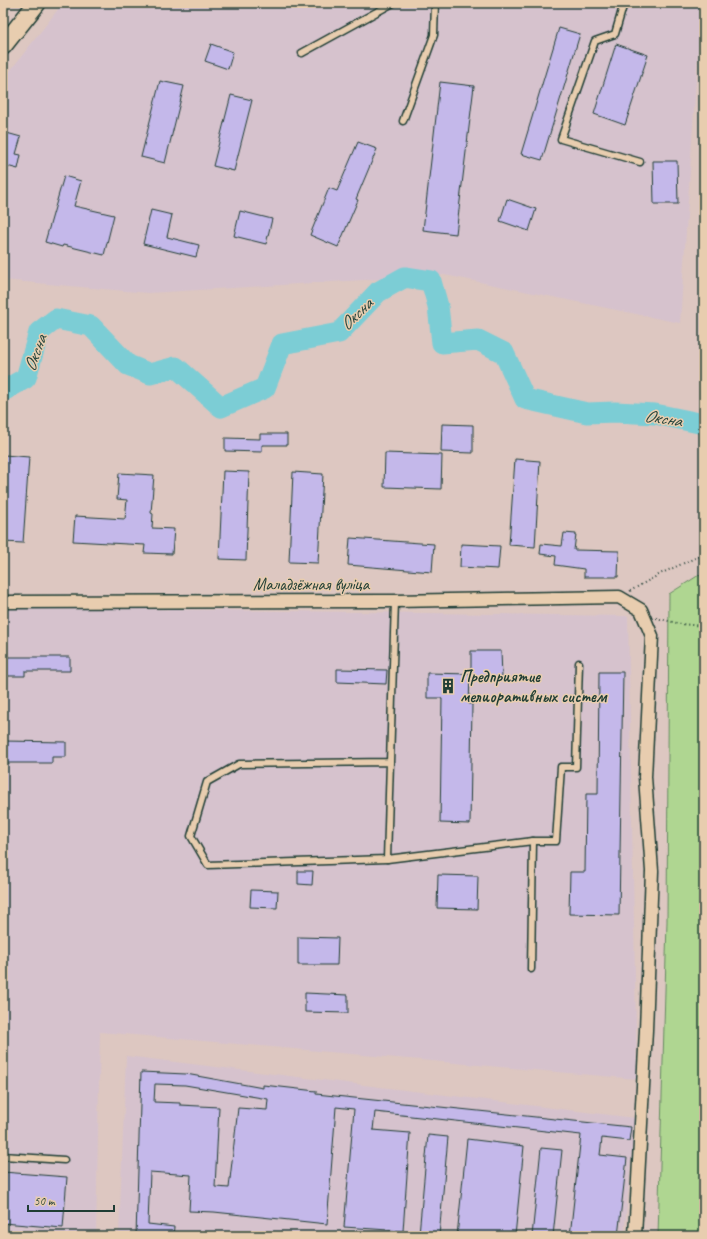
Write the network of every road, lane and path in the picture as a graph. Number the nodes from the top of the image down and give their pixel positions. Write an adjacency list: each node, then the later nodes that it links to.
1 (37, 3): 5 (main road)
2 (393, 3): 6 (lane)
3 (435, 3): 7 (lane)
4 (624, 3): 8 (lane)
5 (3, 46)
6 (302, 53)
7 (403, 121)
8 (640, 162)
9 (704, 554): 10 (path)
10 (619, 598): 11 (street, Маладзёжная вуліца); 13 (street)
11 (395, 600): 12 (street, Маладзёжная вуліца); 16 (lane)
12 (3, 602)
13 (644, 616): 14 (path); 22 (street)
14 (704, 626)
15 (579, 663): 17 (lane)
16 (389, 762): 18 (lane); 18 (lane)
17 (533, 841): 18 (lane); 19 (lane)
18 (387, 859)
19 (531, 969)
20 (3, 1156): 21 (lane)
21 (64, 1160)
22 (635, 1236)

